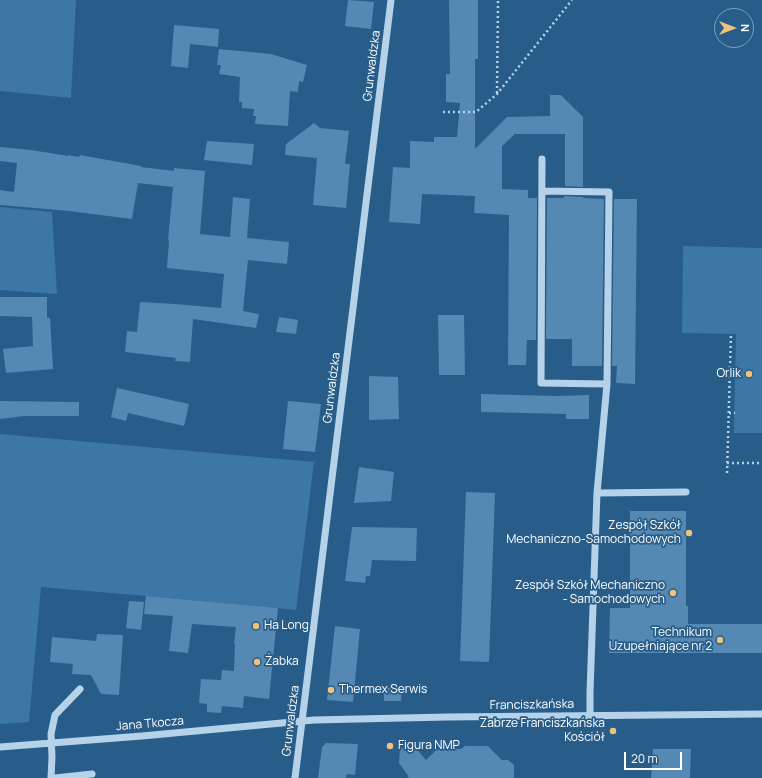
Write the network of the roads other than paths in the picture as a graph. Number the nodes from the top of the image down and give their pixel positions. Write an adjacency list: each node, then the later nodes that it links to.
1 (391, 0): 10 (street, Grunwaldzka)
2 (542, 159): 3 (street)
3 (542, 191): 4 (street); 4 (street)
4 (607, 384): 6 (street)
5 (686, 492): 6 (street)
6 (597, 493): 9 (street)
7 (80, 689): 11 (street)
8 (762, 714): 9 (street, Franciszkańska)
9 (590, 716): 10 (street, Franciszkańska)
10 (302, 721): 11 (street, Jana Tkocza); 16 (street, Grunwaldzka)
11 (51, 744): 12 (street, Jana Tkocza); 14 (street)
12 (0, 747)
13 (92, 774): 15 (street)
14 (50, 778)
15 (55, 778)
16 (295, 778)

